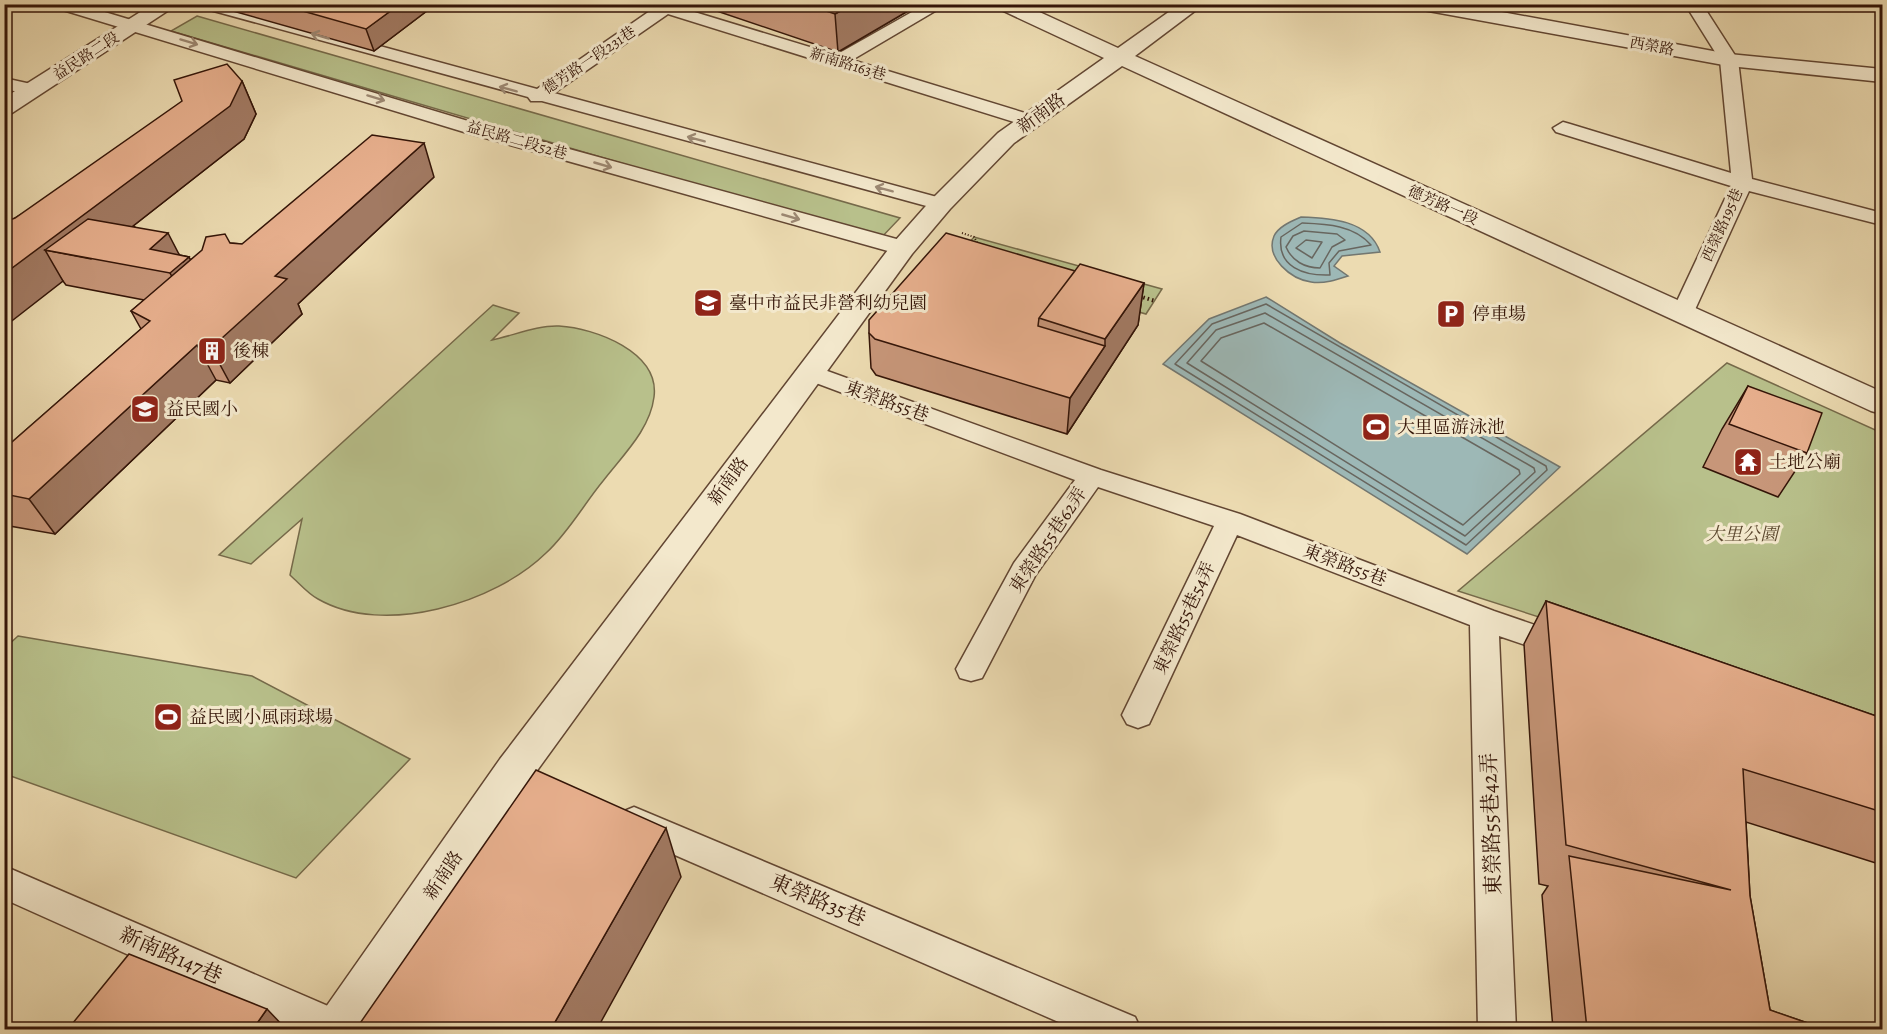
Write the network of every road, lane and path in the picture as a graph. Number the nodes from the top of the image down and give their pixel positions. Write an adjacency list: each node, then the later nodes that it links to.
1 (58, 4): 10 (lane, 益民路二段52巷)
2 (168, 4): 10 (street, 益民路二段)
3 (205, 4): 12 (lane, one-way to 3)
4 (939, 4): 15 (lane)
5 (1004, 4): 13 (street, 德芳路一段)
6 (1194, 4): 13 (street, 新南路)
7 (1423, 4): 14 (street, 西榮路)
8 (1693, 4): 14 (lane)
9 (669, 6): 15 (lane, 新南路163巷); 19 (lane, 德芳路一段231巷)
10 (133, 26): 18 (street, 益民路二段); 27 (lane, 益民路二段52巷, one-way to 27)
11 (389, 37): 12 (lane)
12 (370, 50): 19 (lane, one-way to 12)
13 (1118, 58): 21 (street, 新南路); 31 (street, 德芳路一段)
14 (1729, 60): 16 (street, 西榮路); 23 (lane, 西榮路195巷)
15 (838, 61): 21 (lane, 新南路163巷)
16 (1882, 76)
17 (4, 83): 18 (lane)
18 (34, 90): 20 (street, 益民路二段)
19 (537, 97): 24 (lane, one-way to 19)
20 (4, 108)
21 (1030, 121): 24 (street, 新南路)
22 (1563, 128): 23 (lane)
23 (1742, 183): 25 (lane); 31 (lane, 西榮路195巷)
24 (941, 204): 27 (street, 新南路)
25 (1882, 219)
26 (974, 237): 28 (path)
27 (903, 248): 32 (street, 新南路)
28 (983, 253)
29 (1132, 294): 30 (path)
30 (1155, 300)
31 (1682, 314): 33 (street, 德芳路一段)
32 (808, 372): 34 (lane, 東榮路55巷); 40 (street, 新南路)
33 (1882, 404)
34 (1092, 476): 35 (lane, 東榮路55巷); 38 (lane, 東榮路55巷62弄)
35 (1230, 521): 36 (lane, 東榮路55巷); 39 (lane, 東榮路55巷54弄)
36 (1484, 619): 37 (lane, 東榮路55巷); 46 (lane, 東榮路55巷42弄)
37 (1584, 653)
38 (971, 669)
39 (1138, 715)
40 (514, 771): 41 (lane); 44 (street, 新南路)
41 (547, 785)
42 (601, 808): 45 (lane, 東榮路35巷)
43 (4, 882): 44 (lane, 新南路147巷)
44 (337, 1029)
45 (1122, 1029)
46 (1497, 1029)

